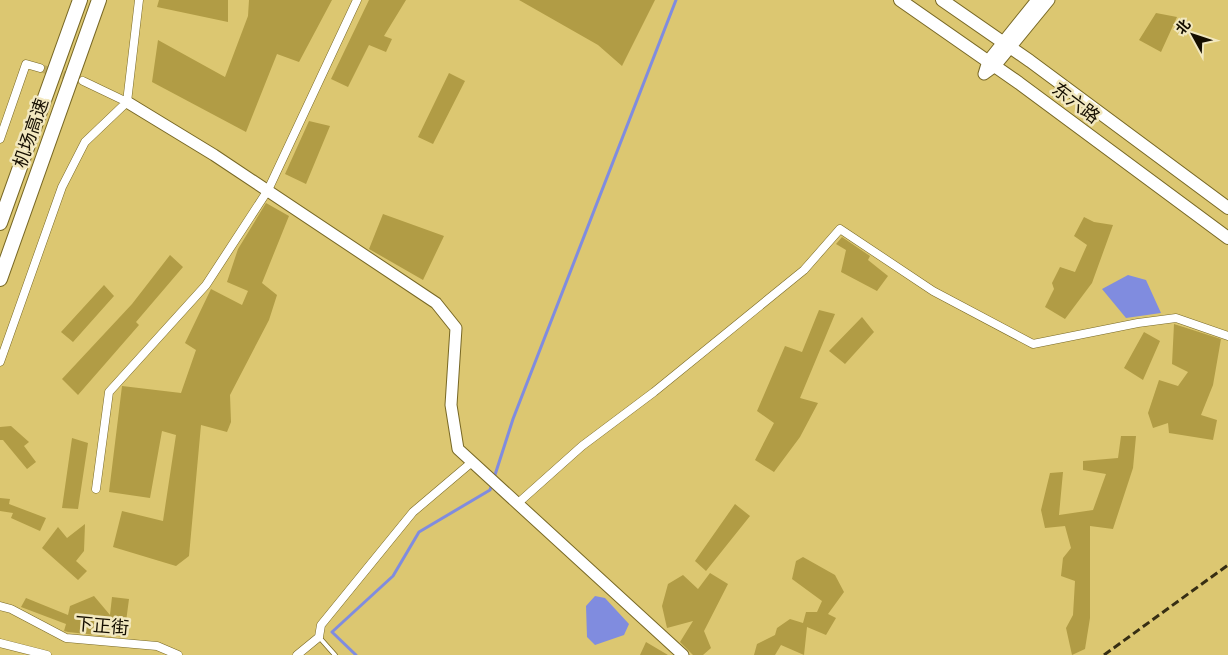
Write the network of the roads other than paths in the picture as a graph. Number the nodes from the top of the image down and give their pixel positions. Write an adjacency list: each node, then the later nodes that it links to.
1 (80, 0): 17 (highway, 机场高速)
2 (99, 0): 19 (highway, 机场高速)
3 (140, 0): 13 (street)
4 (357, 0): 15 (street)
5 (900, 0): 10 (main road, 东六路)
6 (942, 0): 9 (main road, 东六路)
7 (1037, 0): 9 (street)
8 (1049, 0): 9 (street)
9 (1007, 45): 10 (street); 16 (main road, 东六路)
10 (992, 64): 18 (main road, 东六路)
11 (40, 68): 14 (street)
12 (83, 81): 13 (street)
13 (127, 102): 15 (street); 21 (street)
14 (0, 139)
15 (268, 190): 22 (street); 23 (street)
16 (1228, 208)
17 (0, 223)
18 (1228, 238)
19 (1, 276)
20 (1228, 336): 24 (street)
21 (0, 362)
22 (472, 462): 24 (street); 26 (street)
23 (96, 489)
24 (517, 504): 32 (street)
25 (0, 606): 29 (street, 下正街)
26 (319, 637): 30 (street); 31 (lane)
27 (0, 643): 28 (street)
28 (47, 655)
29 (178, 655)
30 (297, 655)
31 (335, 655)
32 (683, 655)

